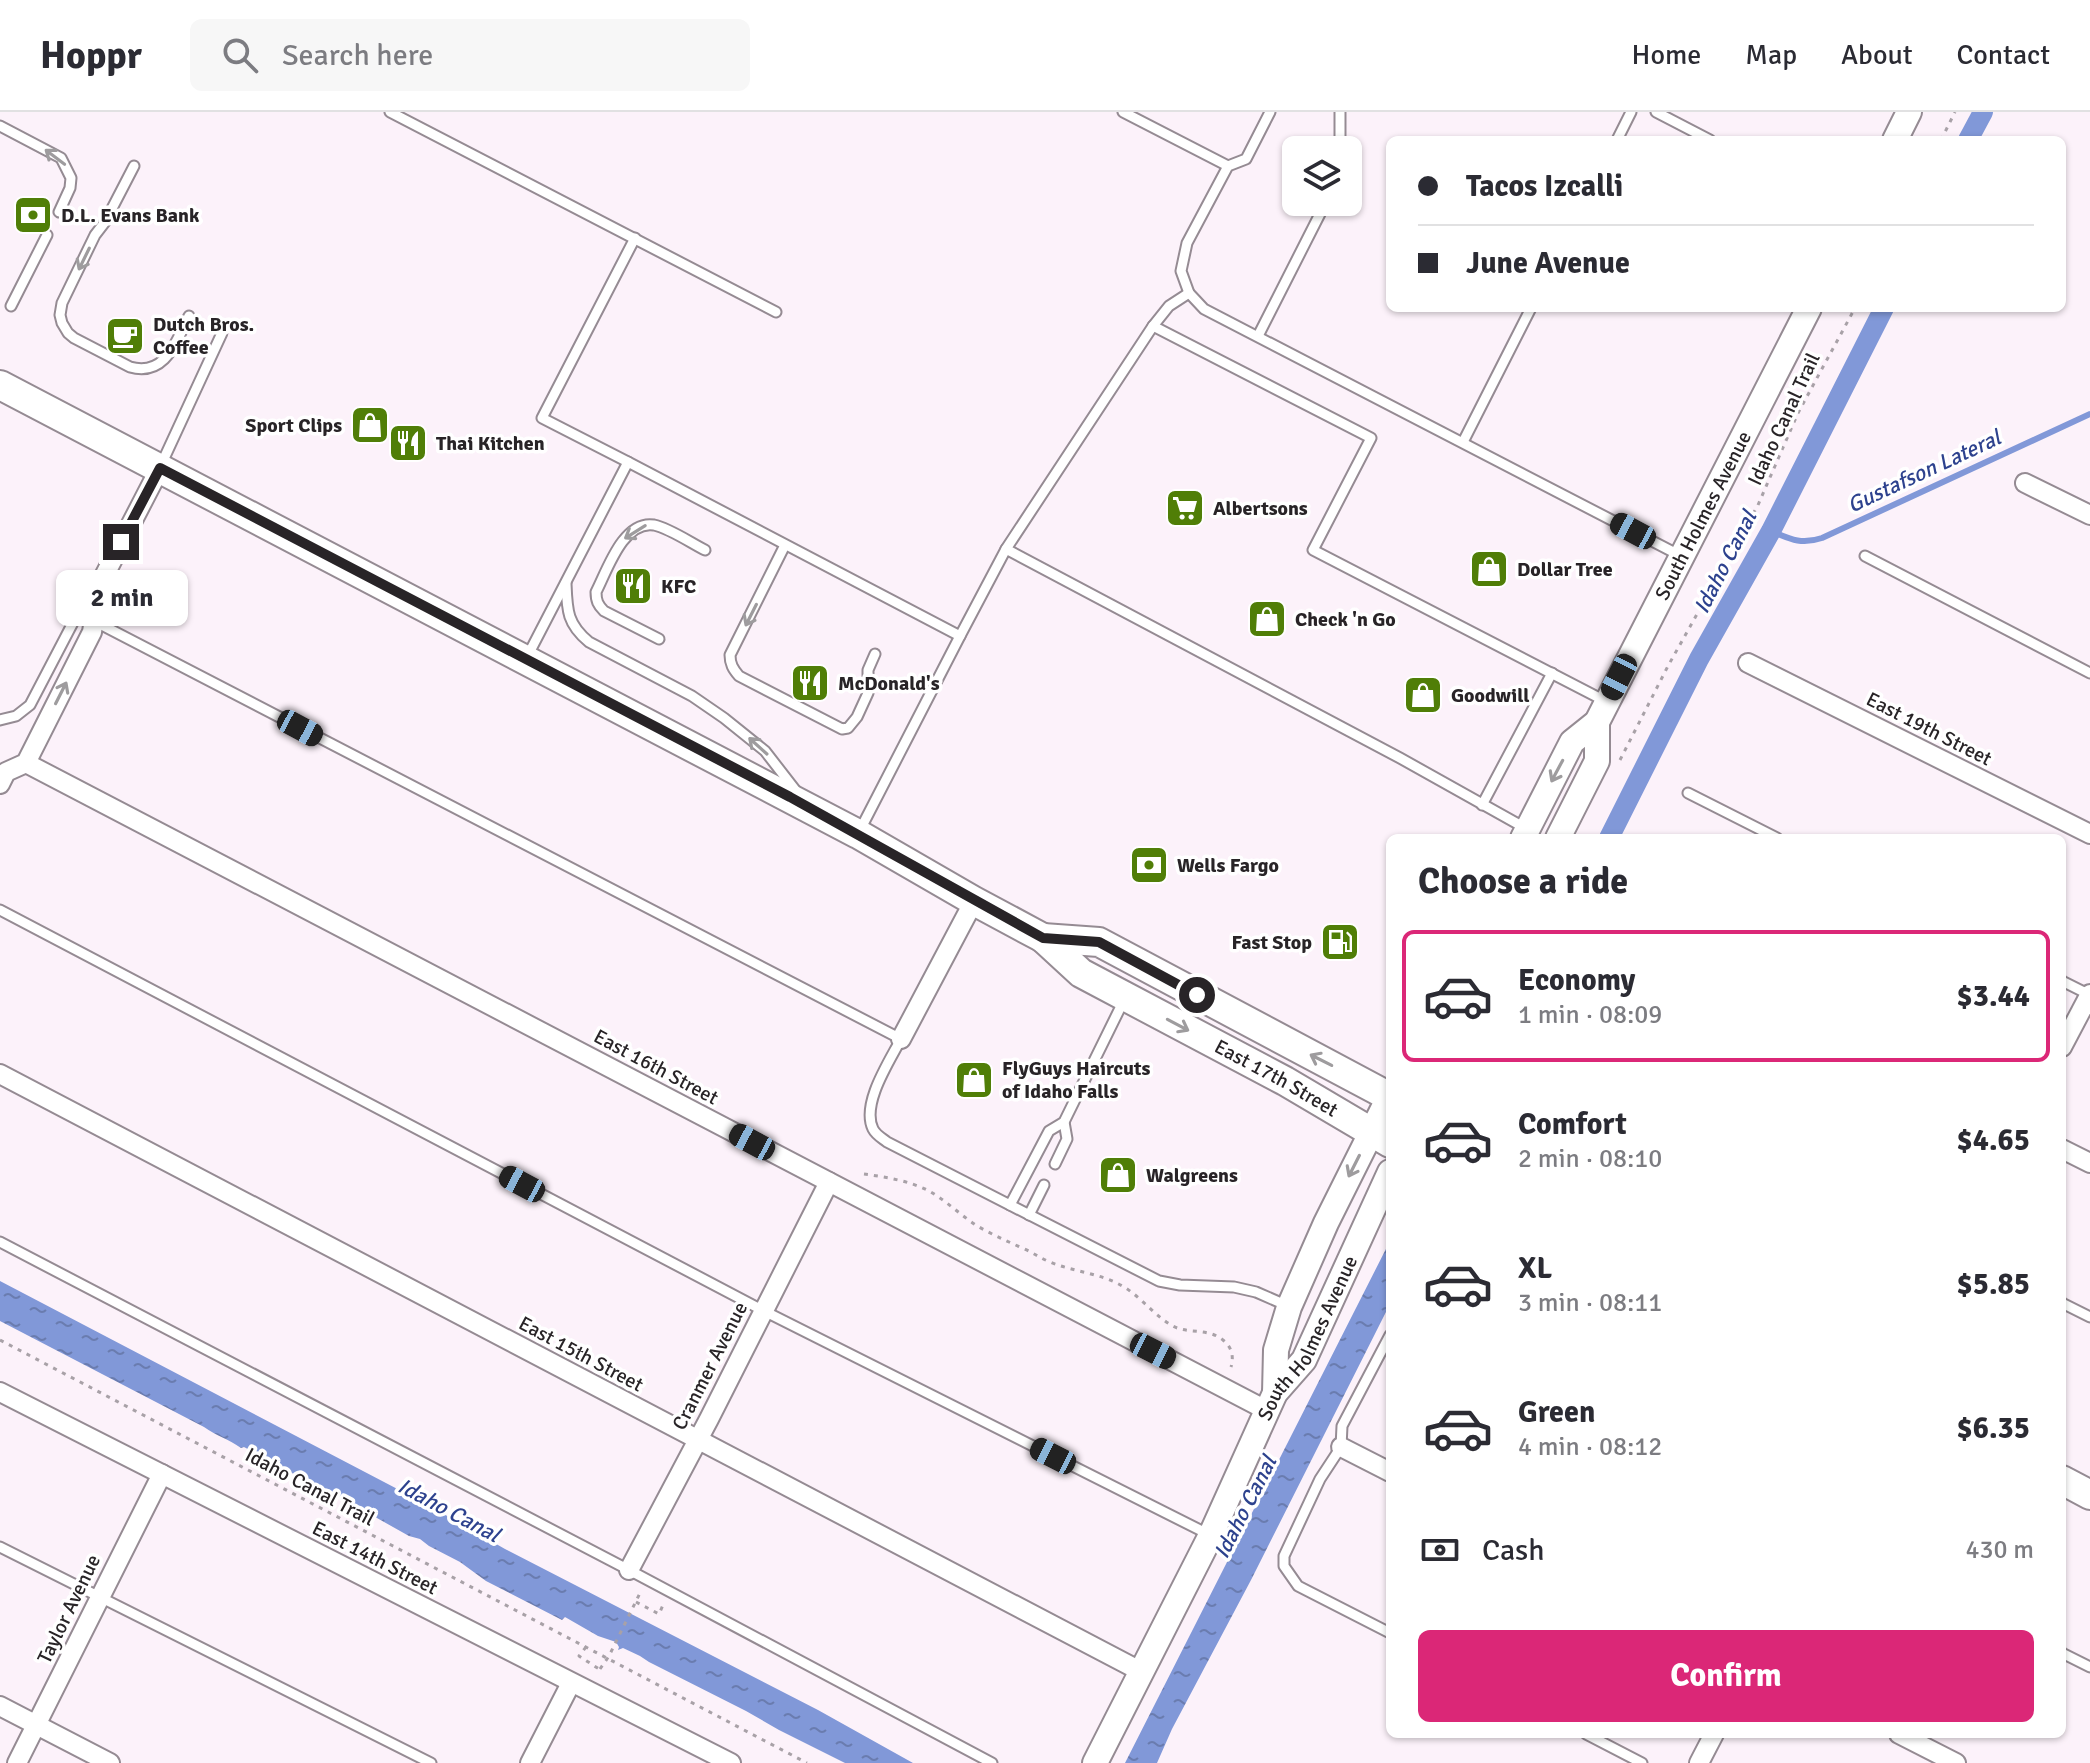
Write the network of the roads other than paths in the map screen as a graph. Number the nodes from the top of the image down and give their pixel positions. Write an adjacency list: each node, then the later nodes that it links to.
1 (390, 112): 18 (lane)
2 (1123, 112): 14 (lane)
3 (1270, 112): 14 (lane)
4 (1340, 112): 9 (lane)
5 (1631, 112): 10 (lane)
6 (1656, 112): 11 (lane)
7 (1909, 112): 12 (main road)
8 (0, 126): 15 (lane, one-way to 8)
9 (1340, 136)
10 (1619, 136)
11 (1702, 136)
12 (1897, 136)
13 (134, 166): 24 (lane, one-way to 24)
14 (1228, 166): 19 (lane)
15 (59, 212)
16 (1319, 216): 27 (lane)
17 (47, 235): 20 (lane)
18 (635, 238): 21 (lane); 30 (lane)
19 (1189, 293): 25 (lane); 27 (lane)
20 (11, 306)
21 (776, 312)
22 (1529, 312): 29 (lane)
23 (1807, 312): 37 (main road, South Holmes Avenue)
24 (189, 316)
25 (1153, 326): 35 (lane); 47 (lane)
26 (222, 333): 31 (lane)
27 (1258, 336): 29 (lane)
28 (0, 385): 31 (main road, East 17th Street)
29 (1463, 442): 37 (lane)
30 (628, 462): 34 (lane); 39 (lane)
31 (160, 468): 40 (street); 45 (main road, East 17th Street)
32 (2025, 483): 33 (street)
33 (2090, 515)
34 (785, 545): 42 (lane); 44 (lane, one-way to 44)
35 (1006, 549): 42 (lane); 54 (lane)
36 (705, 550): 43 (lane, one-way to 43)
37 (1681, 556): 49 (main road, South Holmes Avenue)
38 (1865, 556): 48 (lane)
39 (566, 581): 45 (lane); 55 (lane, one-way to 39)
40 (99, 586): 41 (street); 50 (lane)
41 (94, 621): 51 (street, one-way to 41); 67 (lane)
42 (960, 636): 56 (lane)
43 (659, 639)
44 (875, 654)
45 (526, 659): 55 (main road, East 17th Street)
46 (1748, 663): 60 (street, East 19th Street)
47 (1552, 673): 49 (lane); 54 (lane)
48 (2090, 673)
49 (1602, 712): 57 (main road, South Holmes Avenue, one-way to 57); 58 (main road, South Holmes Avenue)
50 (0, 720)
51 (26, 763): 52 (street); 78 (street, East 16th Street)
52 (0, 784)
53 (1688, 793): 59 (lane)
54 (1482, 805): 57 (lane)
55 (807, 807): 56 (main road, East 17th Street)
56 (858, 834): 61 (main road, East 17th Street)
57 (1525, 834)
58 (1560, 834)
59 (1769, 834)
60 (2090, 834)
61 (974, 901): 63 (main road, East 17th Street); 67 (street)
62 (0, 910): 85 (lane)
63 (1043, 938): 66 (main road, East 17th Street); 70 (main road, East 17th Street, one-way to 63)
64 (2066, 983): 65 (lane)
65 (2090, 995): 68 (street)
66 (1125, 997): 72 (lane); 73 (main road, East 17th Street, one-way to 73)
67 (901, 1039): 80 (lane)
68 (2066, 1040)
69 (0, 1074): 90 (street, East 15th Street)
70 (1386, 1094)
71 (1386, 1115): 73 (main road)
72 (1064, 1122): 76 (lane); 80 (lane)
73 (1381, 1138): 84 (main road, one-way to 84)
74 (2066, 1151): 75 (street)
75 (2090, 1163)
76 (1055, 1164)
77 (1386, 1181): 89 (main road, South Holmes Avenue)
78 (829, 1182): 85 (street, Cranmer Avenue); 89 (street, East 16th Street)
79 (1044, 1185): 81 (lane)
80 (1010, 1205): 81 (lane)
81 (1029, 1215): 84 (lane)
82 (0, 1242): 98 (lane)
83 (2066, 1305): 86 (lane)
84 (1289, 1307): 89 (main road)
85 (764, 1311): 90 (street, Cranmer Avenue); 96 (lane)
86 (2090, 1317)
87 (1386, 1343): 91 (lane)
88 (0, 1392): 93 (street, East 14th Street)
89 (1270, 1401): 96 (main road, South Holmes Avenue)
90 (698, 1440): 98 (street, Cranmer Avenue); 103 (street, East 15th Street)
91 (1341, 1447): 92 (street); 100 (lane)
92 (1386, 1470)
93 (162, 1474): 99 (street, Taylor Avenue); 104 (street, East 14th Street)
94 (2066, 1482): 95 (main road)
95 (2090, 1495)
96 (1211, 1535): 103 (main road, South Holmes Avenue)
97 (0, 1547): 99 (lane)
98 (629, 1570): 115 (lane)
99 (99, 1598): 106 (street, Taylor Avenue); 112 (lane)
100 (1386, 1631)
101 (2066, 1655): 102 (lane)
102 (2090, 1667)
103 (1142, 1672): 116 (main road, South Holmes Avenue)
104 (571, 1683): 113 (street); 114 (street, East 14th Street)
105 (0, 1706): 106 (street)
106 (36, 1725): 110 (street, Taylor Avenue); 111 (street)
107 (1594, 1738): 117 (lane)
108 (1712, 1738): 118 (street)
109 (1907, 1738): 119 (street)
110 (17, 1763)
111 (110, 1763)
112 (431, 1763)
113 (530, 1763)
114 (731, 1763)
115 (992, 1763)
116 (1095, 1763)
117 (1642, 1763)
118 (1699, 1763)
119 (1956, 1763)

